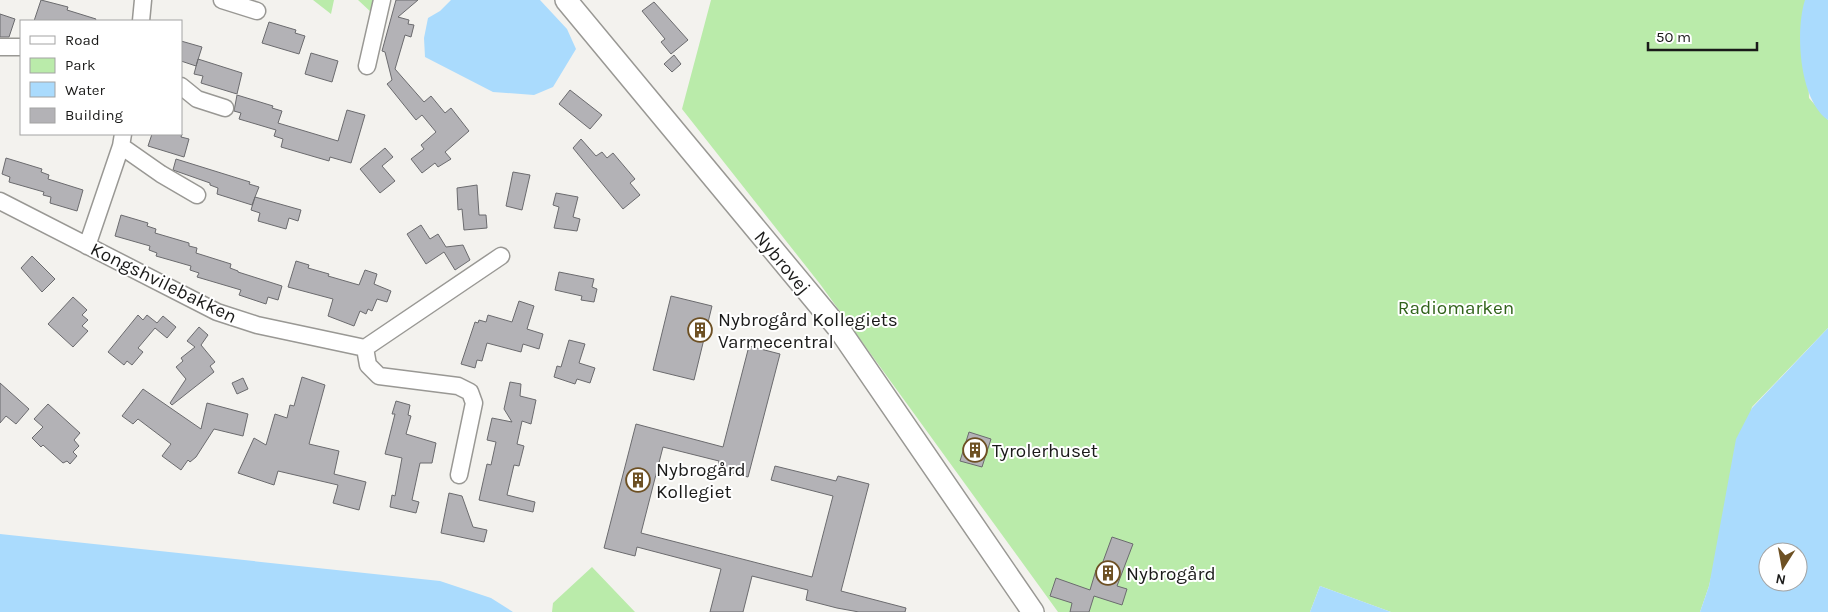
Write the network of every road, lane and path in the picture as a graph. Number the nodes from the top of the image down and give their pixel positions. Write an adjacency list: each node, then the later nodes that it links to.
1 (143, 0): 6 (street)
2 (222, 0): 5 (street)
3 (382, 0): 9 (street)
4 (566, 0): 19 (street, Nybrovej)
5 (257, 11)
6 (141, 20)
7 (20, 46): 8 (street)
8 (0, 48)
9 (368, 66)
10 (182, 87): 11 (street)
11 (225, 108)
12 (122, 140): 13 (street); 15 (street)
13 (198, 195)
14 (0, 201): 15 (street, Kongshvilebakken)
15 (87, 246): 17 (street, Kongshvilebakken)
16 (501, 256): 17 (street)
17 (365, 348): 18 (street)
18 (459, 474)
19 (1032, 612)

